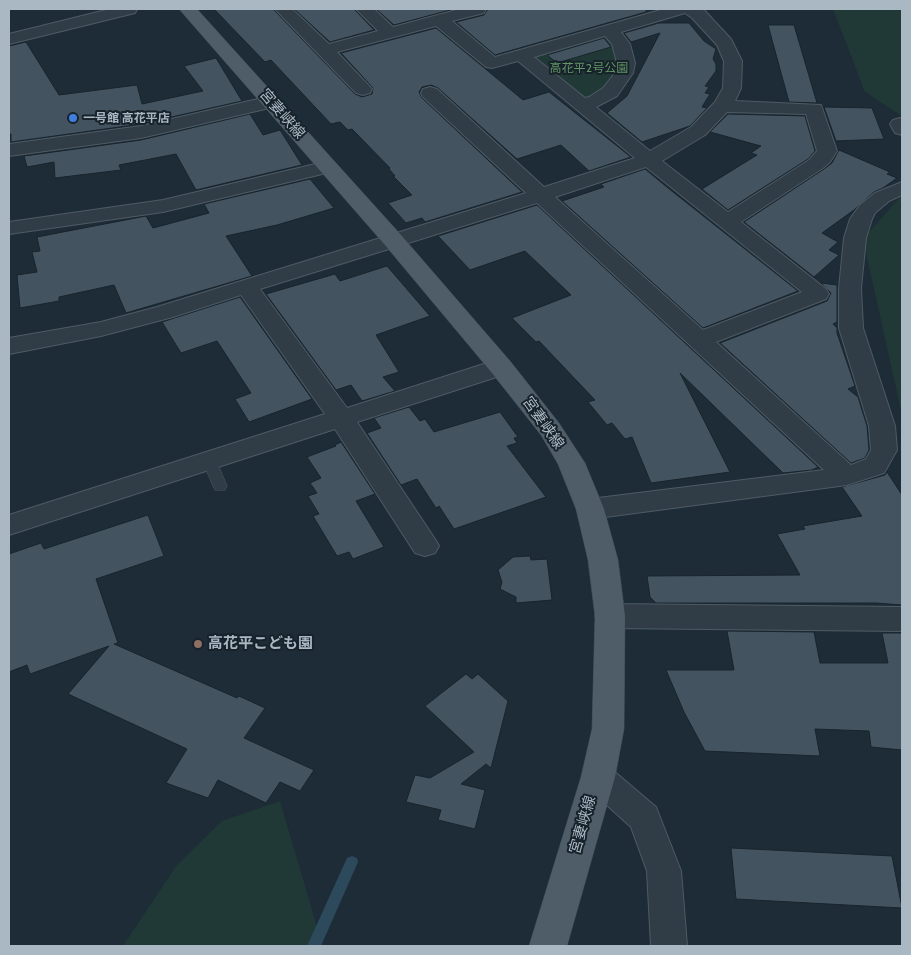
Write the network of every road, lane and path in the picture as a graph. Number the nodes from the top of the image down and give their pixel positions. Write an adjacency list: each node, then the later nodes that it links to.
1 (129, 9): 11 (street)
2 (188, 9): 16 (main road, 宮妻峡線)
3 (283, 9): 12 (street)
4 (364, 9): 10 (street)
5 (478, 9): 8 (street)
6 (682, 9): 9 (street)
7 (690, 9): 18 (street)
8 (440, 20): 10 (street); 13 (street)
9 (607, 30): 13 (street); 17 (street)
10 (390, 33): 12 (street)
11 (9, 39)
12 (324, 50): 14 (street)
13 (521, 54): 17 (street)
14 (363, 89)
15 (430, 93): 23 (street)
16 (271, 102): 19 (street); 21 (main road, 宮妻峡線)
17 (582, 105): 20 (street)
18 (722, 106): 20 (street); 24 (street)
19 (9, 150)
20 (649, 160): 23 (street); 24 (street)
21 (328, 167): 25 (street); 26 (main road, 宮妻峡線)
22 (902, 188): 33 (street)
23 (541, 194): 26 (street); 28 (street)
24 (728, 221): 28 (street)
25 (9, 228)
26 (393, 240): 27 (street); 30 (main road, 宮妻峡線)
27 (247, 286): 29 (street); 31 (street)
28 (700, 340): 33 (street)
29 (9, 346)
30 (501, 367): 31 (street); 35 (main road, 宮妻峡線)
31 (342, 418): 32 (street); 37 (street)
32 (209, 460): 34 (lane); 36 (street)
33 (847, 476): 35 (street)
34 (220, 486)
35 (590, 509): 38 (main road, 宮妻峡線)
36 (9, 525)
37 (424, 546)
38 (610, 616): 39 (street); 40 (main road, 宮妻峡線)
39 (902, 619)
40 (598, 777): 41 (main road, 宮妻峡線); 42 (street)
41 (548, 946)
42 (669, 946)

